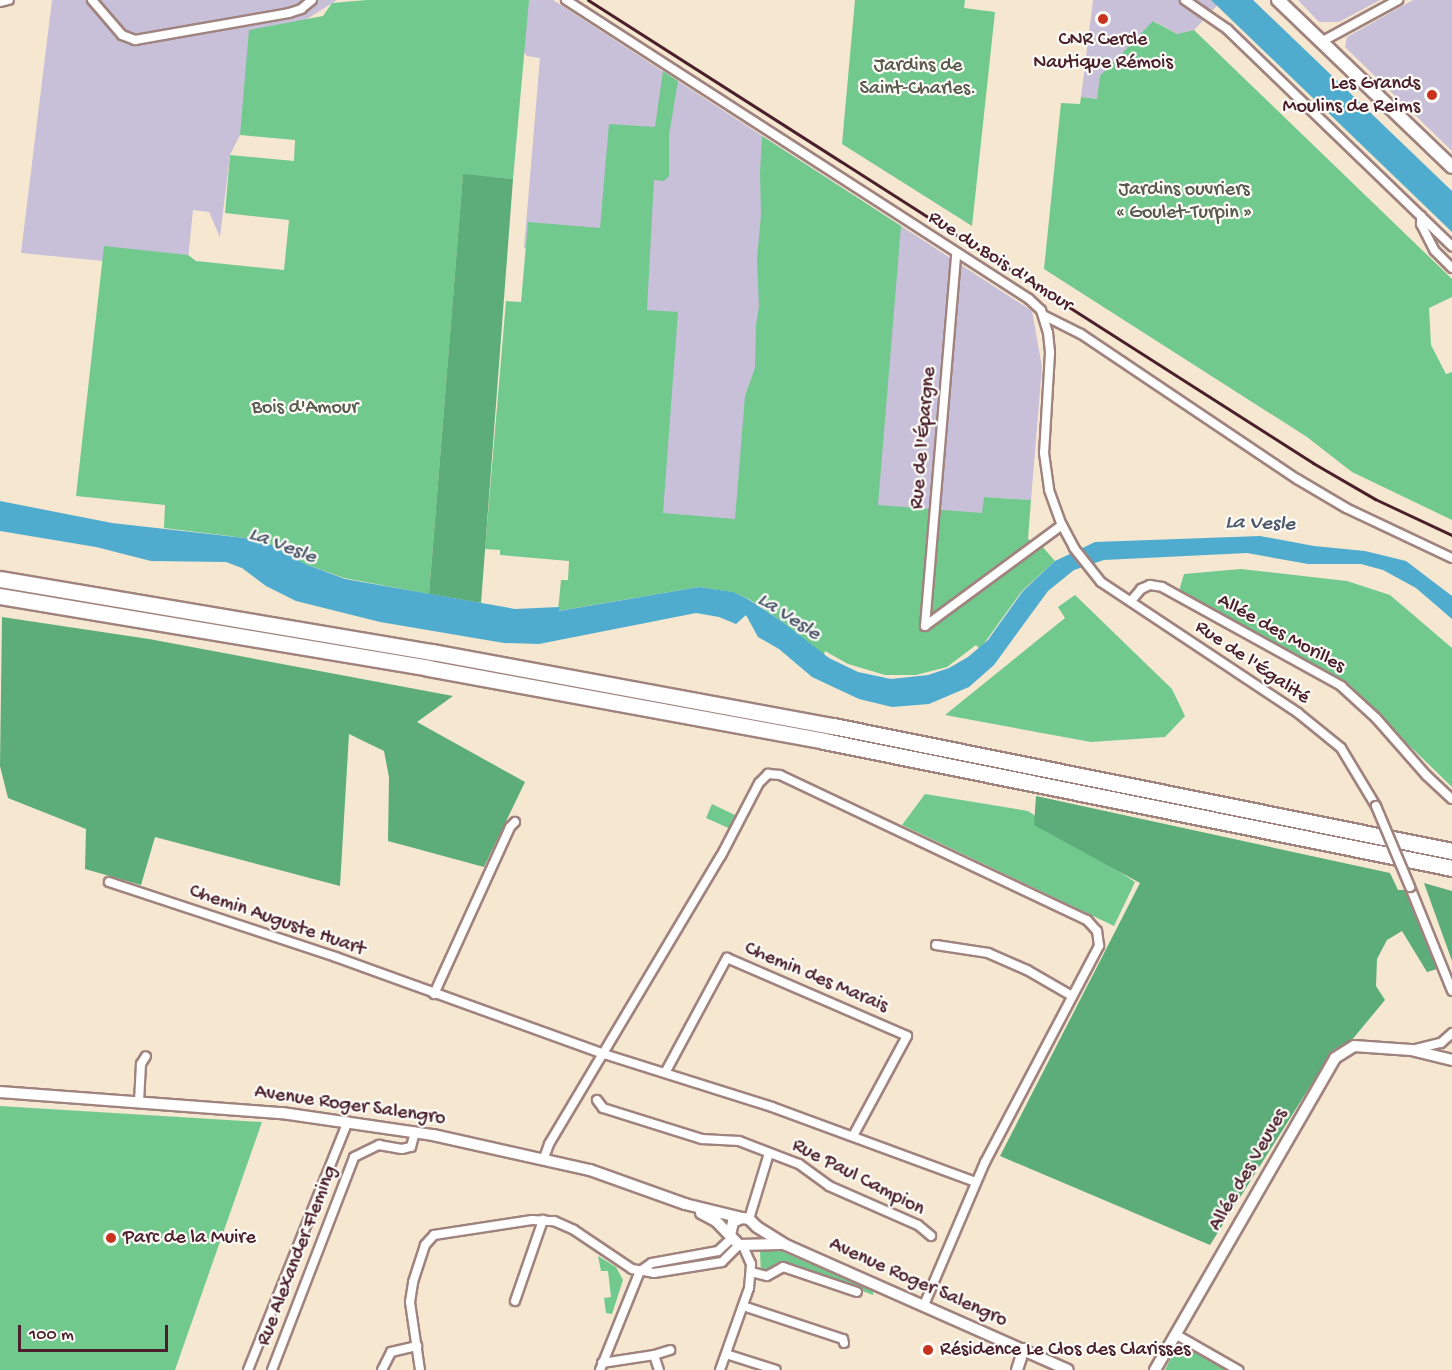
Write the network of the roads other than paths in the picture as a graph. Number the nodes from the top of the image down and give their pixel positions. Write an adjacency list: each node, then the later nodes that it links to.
1 (9, 0): 8 (street)
2 (92, 0): 3 (street)
3 (312, 0)
4 (566, 0): 13 (street, Rue du Bois d'Amour)
5 (1185, 0): 11 (street)
6 (1278, 0): 9 (main road)
7 (1398, 0): 9 (street)
8 (0, 2)
9 (1321, 42): 10 (main road)
10 (1452, 167)
11 (1421, 216): 12 (street); 14 (street)
12 (1452, 246)
13 (956, 253): 15 (street, Rue du Bois d'Amour); 16 (street, Rue de l'Épargne)
14 (1452, 268)
15 (1043, 315): 16 (street); 17 (street, Rue du Bois d'Amour)
16 (1062, 525): 20 (street, Rue de l'Égalité)
17 (1452, 558)
18 (0, 579): 23 (highway)
19 (0, 596): 24 (highway)
20 (1131, 601): 21 (street, Allée des Morilles); 27 (street, Rue de l'Égalité, bridge)
21 (1452, 800)
22 (515, 822): 28 (street)
23 (1452, 850)
24 (1452, 868)
25 (109, 882): 28 (street, Chemin Auguste Huart)
26 (936, 945): 29 (street)
27 (1452, 991)
28 (434, 994): 32 (street, Chemin Auguste Huart)
29 (1072, 996): 32 (street); 44 (street)
30 (1452, 1033): 31 (street)
31 (1412, 1050): 34 (street, Allée des Veuves); 57 (street, Allée des Veuves)
32 (604, 1054): 35 (street); 43 (street)
33 (146, 1056): 38 (street)
34 (1452, 1060)
35 (665, 1073): 41 (street); 41 (street, Chemin des Marais)
36 (0, 1092): 38 (street, Avenue Roger Salengro)
37 (597, 1100): 42 (street, Rue Paul Campion)
38 (139, 1102): 39 (street, Avenue Roger Salengro)
39 (348, 1121): 40 (street, Avenue Roger Salengro); 66 (street)
40 (415, 1132): 43 (street, Avenue Roger Salengro); 67 (street, Rue Alexander Fleming)
41 (853, 1136): 44 (street)
42 (769, 1153): 47 (street, Rue Paul Campion); 48 (street, Rue Paul Campion)
43 (544, 1158): 45 (street, Avenue Roger Salengro)
44 (976, 1182): 55 (street)
45 (685, 1204): 47 (street, Avenue Roger Salengro); 49 (street, Avenue Roger Salengro)
46 (543, 1220): 51 (street); 54 (street); 59 (street)
47 (749, 1221): 49 (street); 49 (street); 50 (street, Avenue Roger Salengro)
48 (931, 1236)
49 (739, 1242): 50 (street, Avenue Roger Salengro); 51 (street); 52 (street)
50 (786, 1245): 55 (street, Avenue Roger Salengro)
51 (640, 1270): 64 (street)
52 (751, 1272): 53 (street); 56 (street)
53 (857, 1292)
54 (515, 1301)
55 (924, 1305): 60 (street, Avenue Roger Salengro)
56 (743, 1306): 58 (street); 62 (street)
57 (1175, 1334): 74 (street, Allée des Veuves); 75 (street)
58 (844, 1343)
59 (417, 1346): 68 (street); 69 (street)
60 (1024, 1349): 65 (street); 73 (street, Avenue Roger Salengro)
61 (670, 1350): 63 (street)
62 (726, 1353): 71 (street); 72 (street)
63 (654, 1355): 64 (street); 70 (street)
64 (601, 1367)
65 (1018, 1367)
66 (248, 1370)
67 (272, 1370)
68 (382, 1370)
69 (420, 1370)
70 (659, 1370)
71 (720, 1370)
72 (776, 1370)
73 (1068, 1370)
74 (1155, 1370)
75 (1238, 1370)

